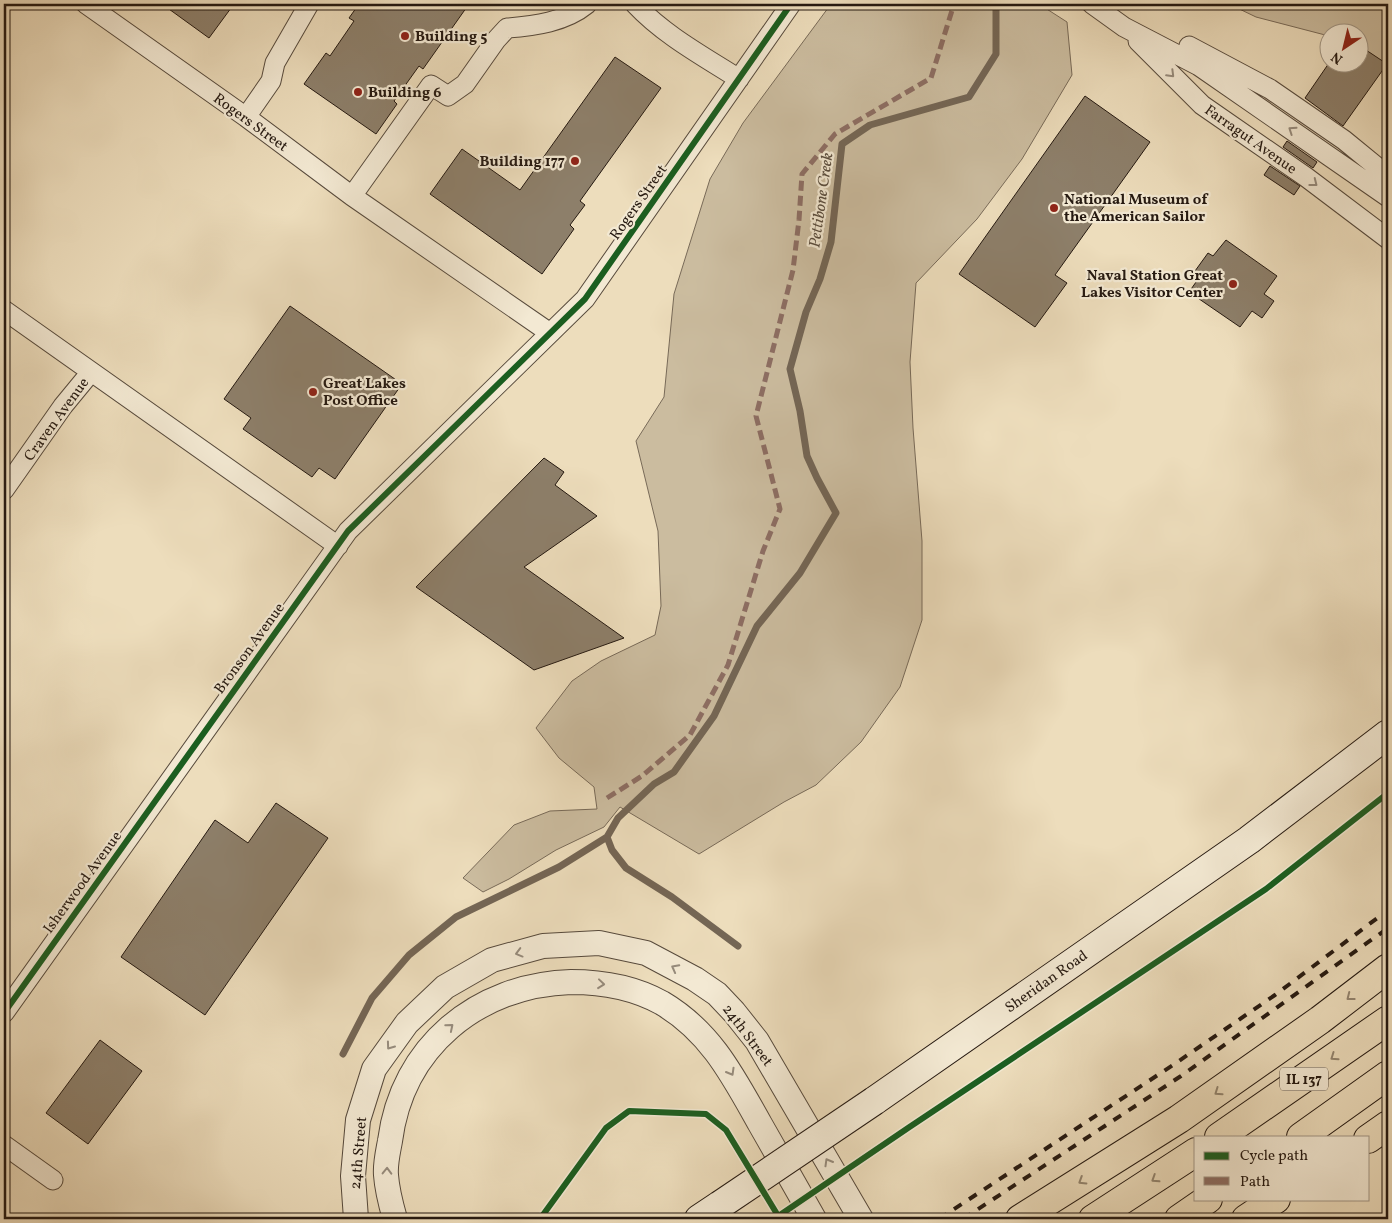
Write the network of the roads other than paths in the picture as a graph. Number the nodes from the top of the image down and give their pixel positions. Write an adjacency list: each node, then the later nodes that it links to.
1 (86, 4): 9 (street, Rogers Street)
2 (309, 4): 9 (street)
3 (587, 4): 11 (street)
4 (635, 4): 8 (street)
5 (792, 4): 8 (street, Rogers Street)
6 (1092, 4): 7 (street, Farragut Avenue)
7 (1124, 27): 10 (street, Farragut Avenue); 12 (street, Farragut Avenue, one-way to 7); 13 (street, Farragut Avenue, one-way to 13)
8 (739, 79): 15 (street, Rogers Street)
9 (246, 117): 11 (street, Rogers Street)
10 (1388, 176)
11 (352, 196): 15 (street, Rogers Street)
12 (1388, 197)
13 (1388, 239)
14 (4, 310): 16 (street)
15 (550, 333): 18 (street, Bronson Avenue)
16 (91, 372): 17 (street, Craven Avenue); 18 (street)
17 (4, 490)
18 (338, 546): 20 (street, Bronson Avenue)
19 (1388, 734): 34 (main road, Sheridan Road, bridge)
20 (181, 765): 22 (street, Isherwood Avenue)
21 (1388, 968): 39 (highway, one-way to 39)
22 (4, 1013)
23 (1388, 1020): 26 (highway, IL 137, one-way to 26)
24 (1388, 1075): 27 (highway, IL 137)
25 (1388, 1125): 28 (highway)
26 (1219, 1136)
27 (1302, 1136)
28 (1370, 1138)
29 (4, 1145): 31 (street)
30 (1194, 1153): 40 (highway, one-way to 40)
31 (53, 1180)
32 (1206, 1200): 41 (highway)
33 (1274, 1200): 42 (highway)
34 (709, 1212)
35 (356, 1219): 38 (street, 24th Street, one-way to 35)
36 (395, 1219): 37 (street, 24th Street, one-way to 37)
37 (814, 1219)
38 (861, 1219)
39 (1020, 1219)
40 (1093, 1219)
41 (1178, 1219)
42 (1246, 1219)

